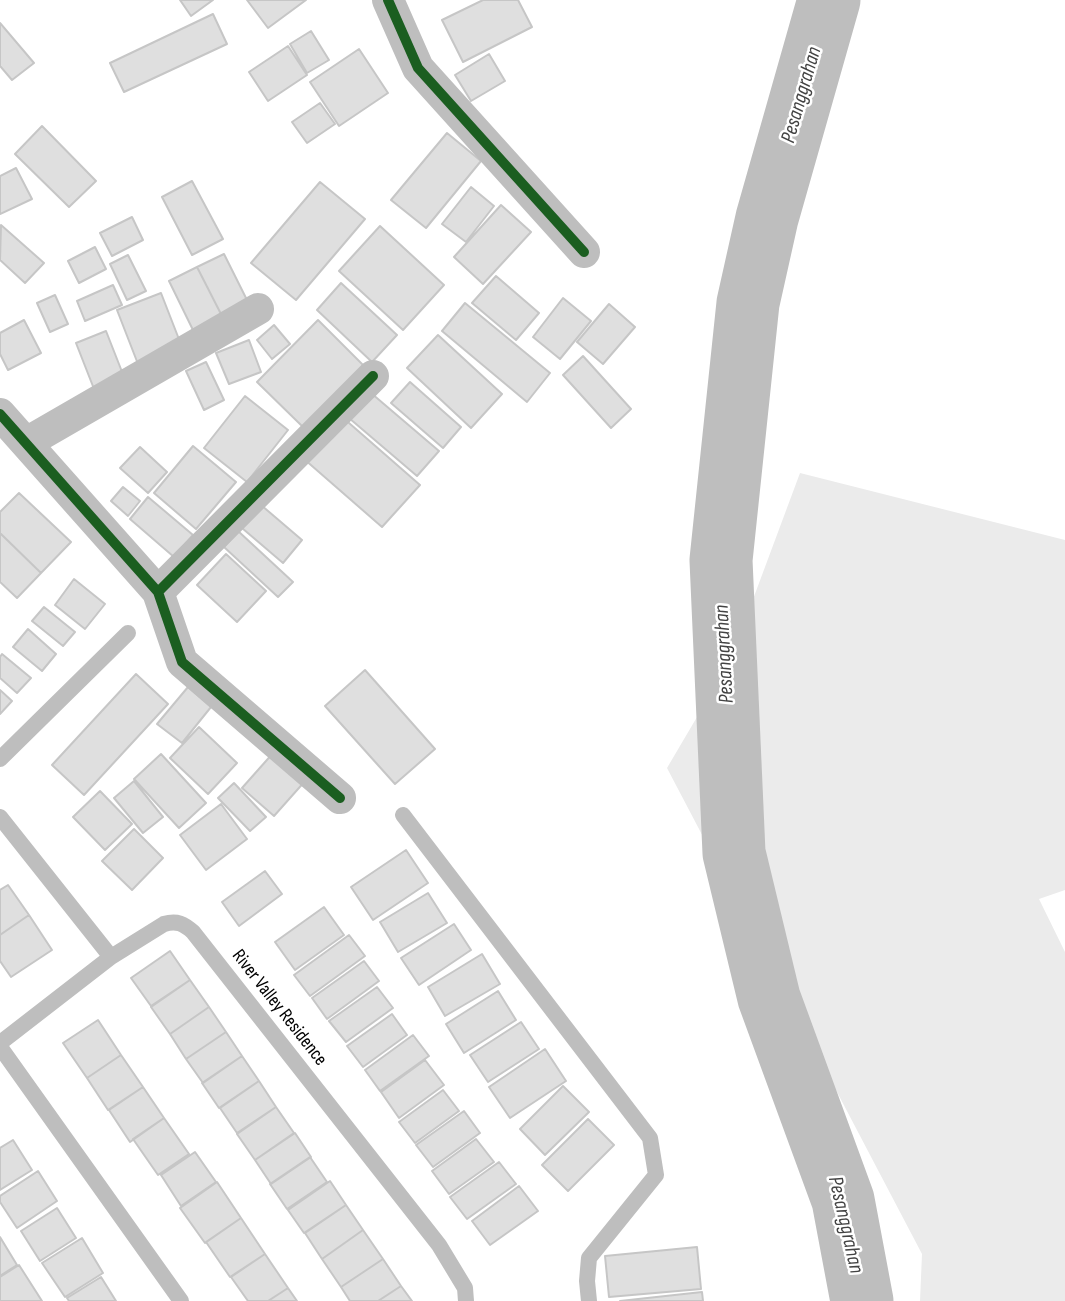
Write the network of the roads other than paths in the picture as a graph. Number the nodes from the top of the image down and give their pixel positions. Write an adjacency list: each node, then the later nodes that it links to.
1 (388, 0): 2 (street)
2 (584, 252)
3 (258, 309): 6 (street)
4 (373, 376): 7 (street)
5 (0, 414): 6 (street)
6 (26, 443): 7 (street)
7 (158, 592): 10 (street)
8 (128, 633): 9 (lane)
9 (0, 759)
10 (340, 799)
11 (403, 815): 17 (lane)
12 (0, 817): 13 (lane)
13 (111, 957): 14 (lane, River Valley Residence); 16 (lane, River Valley Residence)
14 (0, 1045): 15 (lane)
15 (181, 1301)
16 (466, 1301)
17 (589, 1301)

